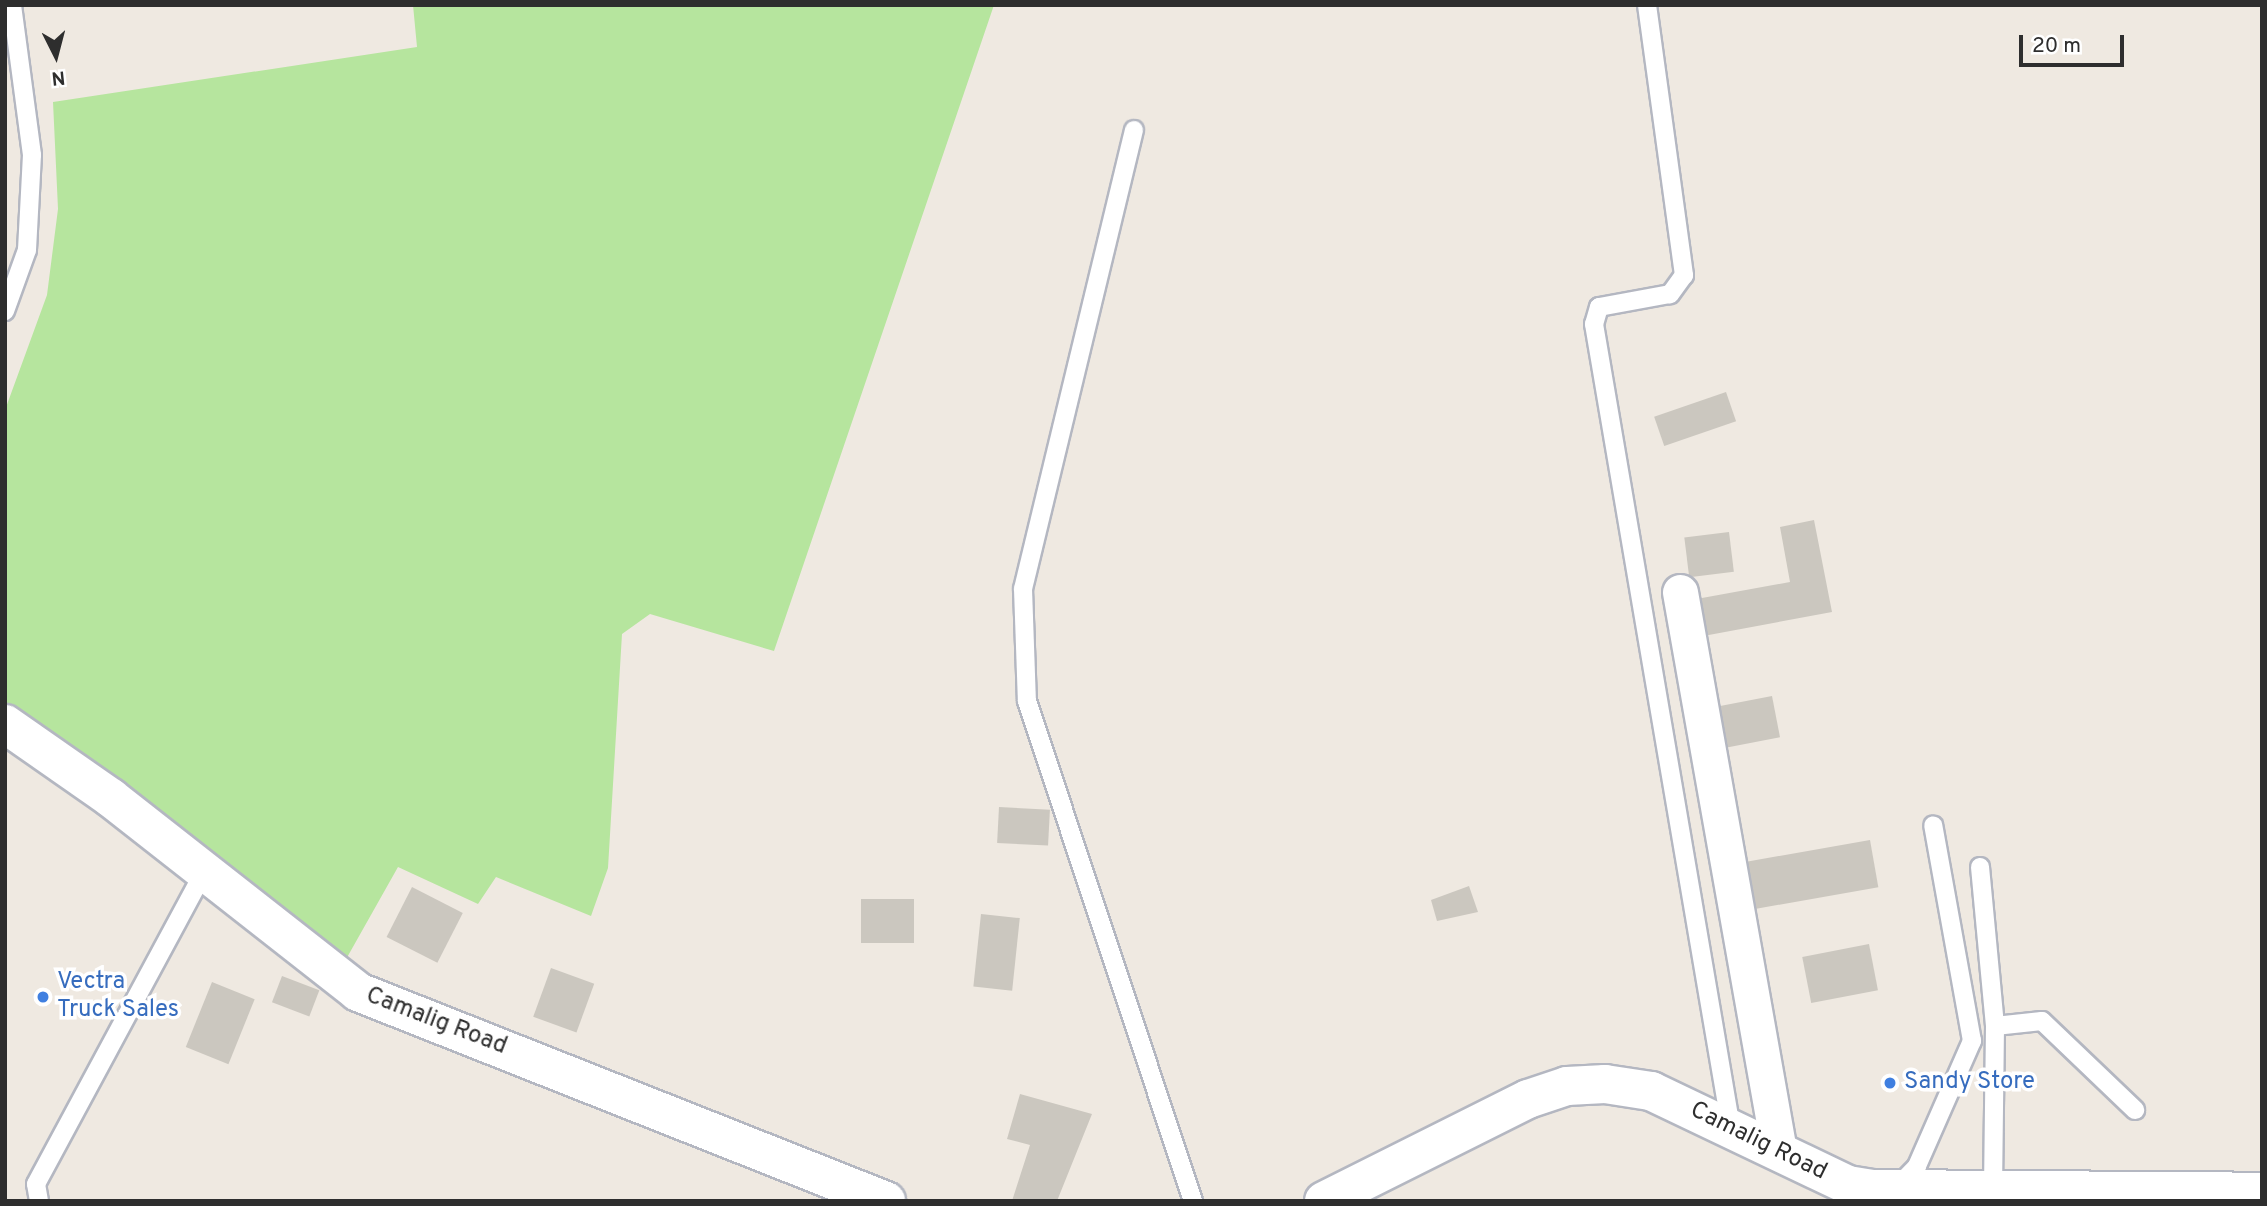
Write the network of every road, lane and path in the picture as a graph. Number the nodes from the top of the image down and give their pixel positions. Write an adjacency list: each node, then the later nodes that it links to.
1 (12, 5): 4 (lane)
2 (1647, 5): 12 (lane)
3 (1134, 130): 19 (lane)
4 (5, 311)
5 (1680, 593): 13 (street)
6 (5, 724): 9 (main road, Camalig Road)
7 (1933, 825): 14 (lane)
8 (1980, 867): 10 (lane)
9 (204, 872): 17 (lane); 18 (main road, Camalig Road)
10 (1995, 1026): 11 (lane); 16 (lane)
11 (2136, 1110)
12 (1731, 1129): 13 (main road, Camalig Road); 20 (main road, Camalig Road)
13 (1779, 1151): 14 (main road, Camalig Road)
14 (1894, 1190): 16 (main road, Camalig Road)
15 (2262, 1192): 16 (main road, Camalig Road)
16 (1992, 1195)
17 (39, 1201)
18 (886, 1201)
19 (1193, 1201)
20 (1324, 1201)

